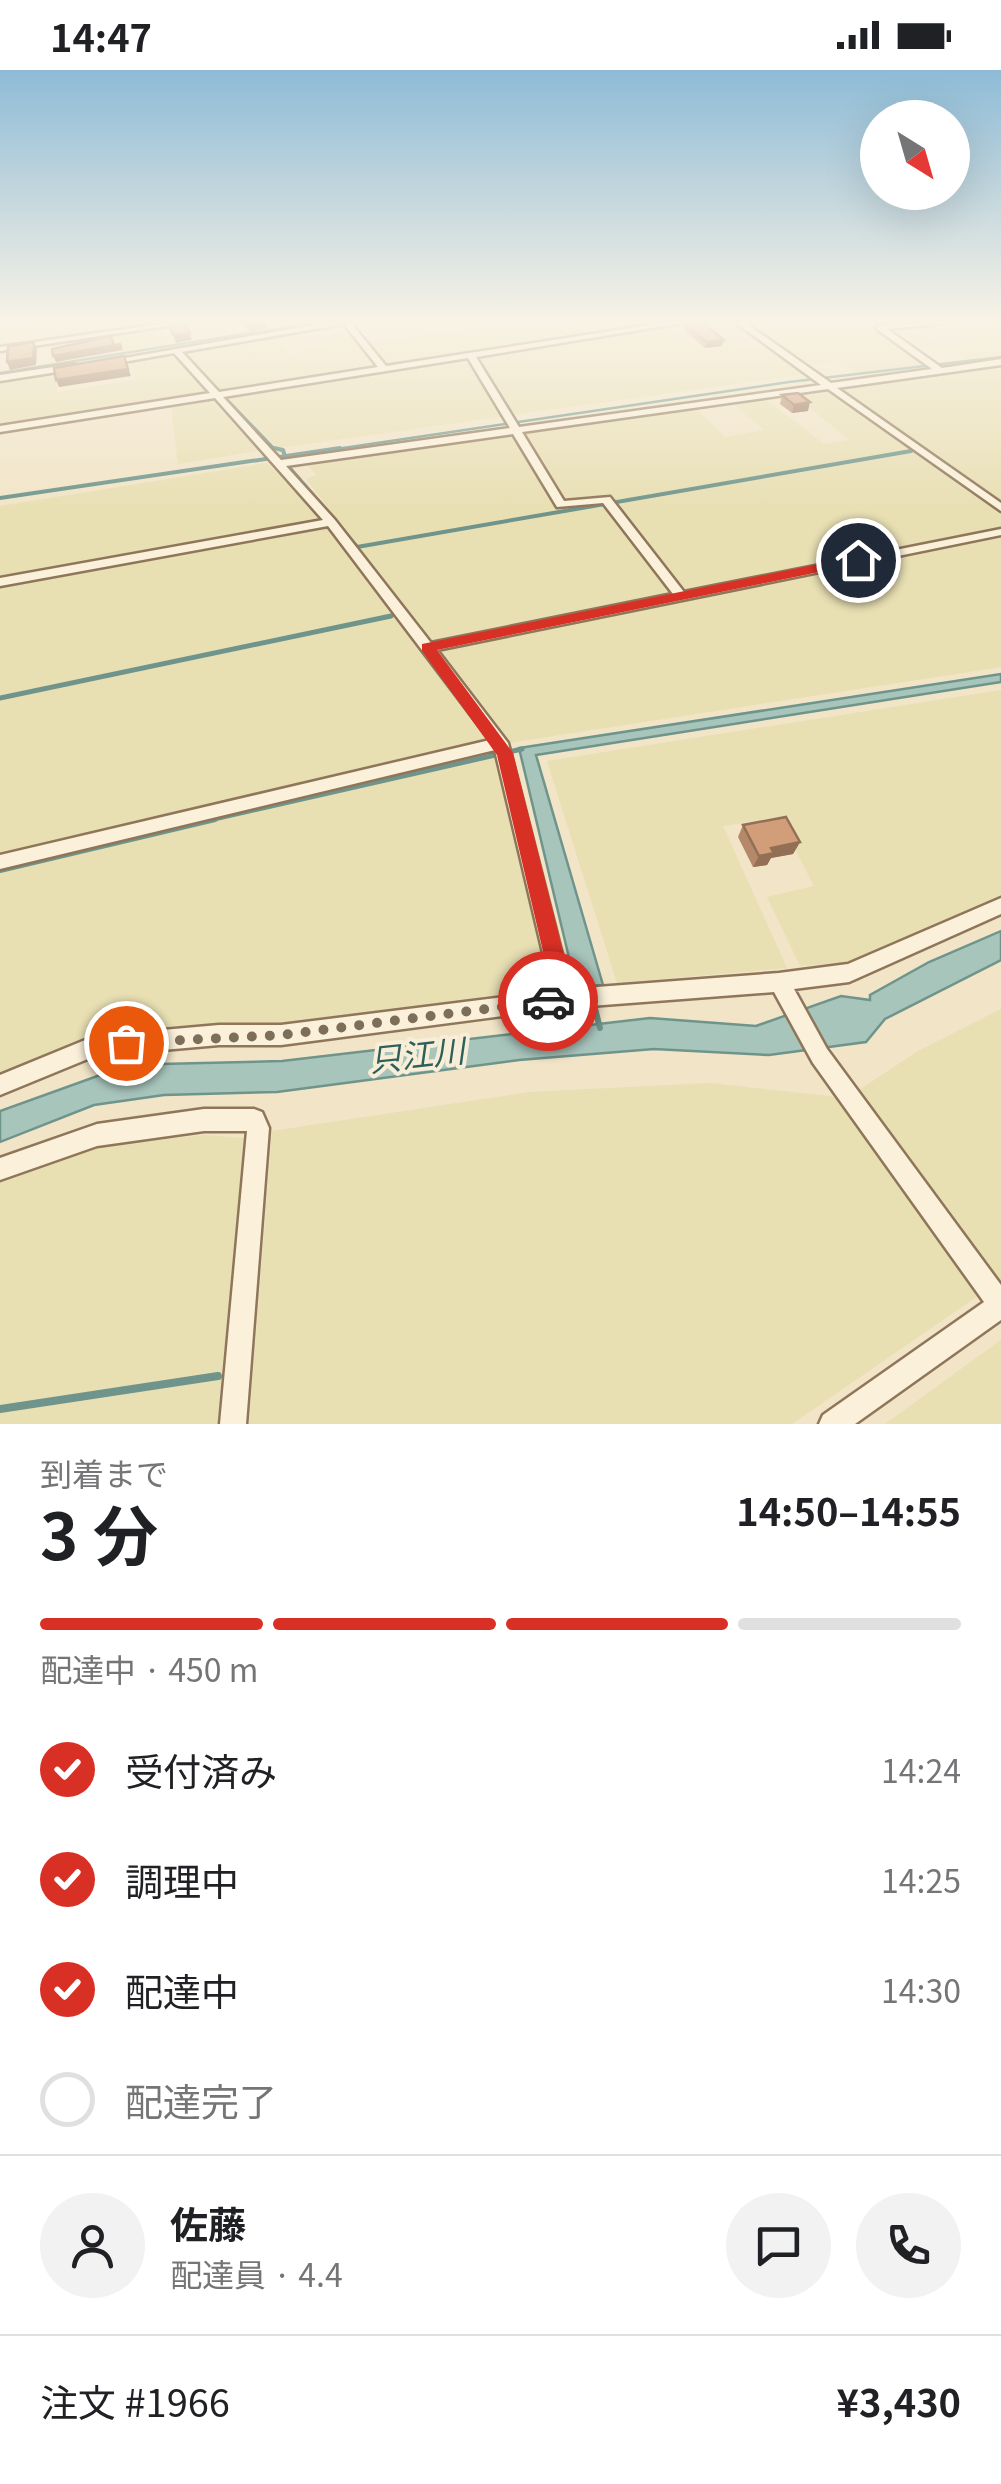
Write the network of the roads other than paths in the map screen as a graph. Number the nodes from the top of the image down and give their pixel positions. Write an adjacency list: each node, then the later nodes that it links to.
1 (205, 385): 6 (street)
2 (290, 385): 6 (street)
3 (490, 385): 7 (street)
4 (807, 385): 7 (street)
5 (827, 385): 10 (street)
6 (216, 397): 8 (street); 9 (street)
7 (514, 424): 9 (street); 14 (street)
8 (0, 429)
9 (272, 458): 11 (street)
10 (1001, 508)
11 (331, 522): 13 (street); 15 (street)
12 (1001, 532): 14 (street)
13 (0, 582)
14 (680, 596): 15 (street)
15 (427, 648): 16 (street)
16 (503, 748): 17 (street); 20 (street)
17 (0, 862)
18 (1001, 906): 19 (street)
19 (779, 982): 20 (street); 23 (street)
20 (582, 998): 21 (street)
21 (0, 1084)
22 (0, 1170): 24 (street)
23 (1001, 1305): 25 (street)
24 (232, 1424)
25 (832, 1424)

